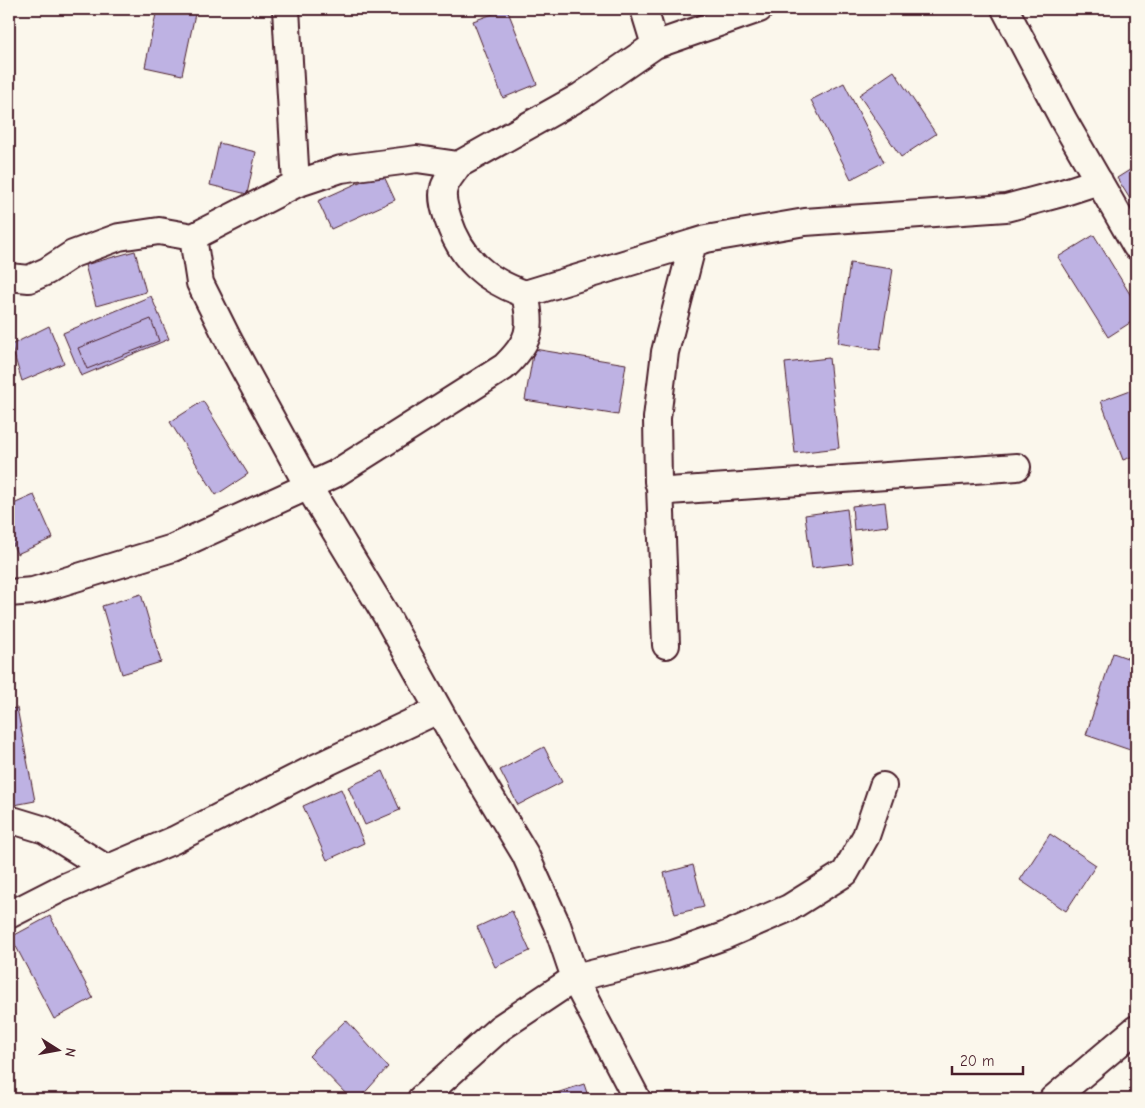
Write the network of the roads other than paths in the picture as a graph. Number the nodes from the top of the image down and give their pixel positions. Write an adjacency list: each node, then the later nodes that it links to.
1 (286, 9): 8 (street)
2 (644, 9): 5 (street)
3 (759, 9): 5 (street)
4 (1005, 9): 7 (street)
5 (655, 45): 6 (street)
6 (458, 165): 8 (street); 13 (street)
7 (1098, 181): 10 (street); 11 (street)
8 (296, 184): 9 (street)
9 (194, 237): 12 (street); 15 (street)
10 (694, 243): 13 (street); 16 (street)
11 (1136, 246)
12 (9, 277)
13 (525, 294): 15 (street)
14 (1017, 468): 16 (street)
15 (308, 486): 17 (street); 19 (street)
16 (660, 486): 18 (street)
17 (9, 593)
18 (666, 645)
19 (438, 710): 22 (street); 24 (street)
20 (883, 786): 24 (street)
21 (9, 818): 22 (street)
22 (107, 869): 23 (street)
23 (9, 915)
24 (575, 978): 26 (street); 27 (street)
25 (1136, 1029): 28 (street)
26 (421, 1099)
27 (637, 1099)
28 (1053, 1099)

